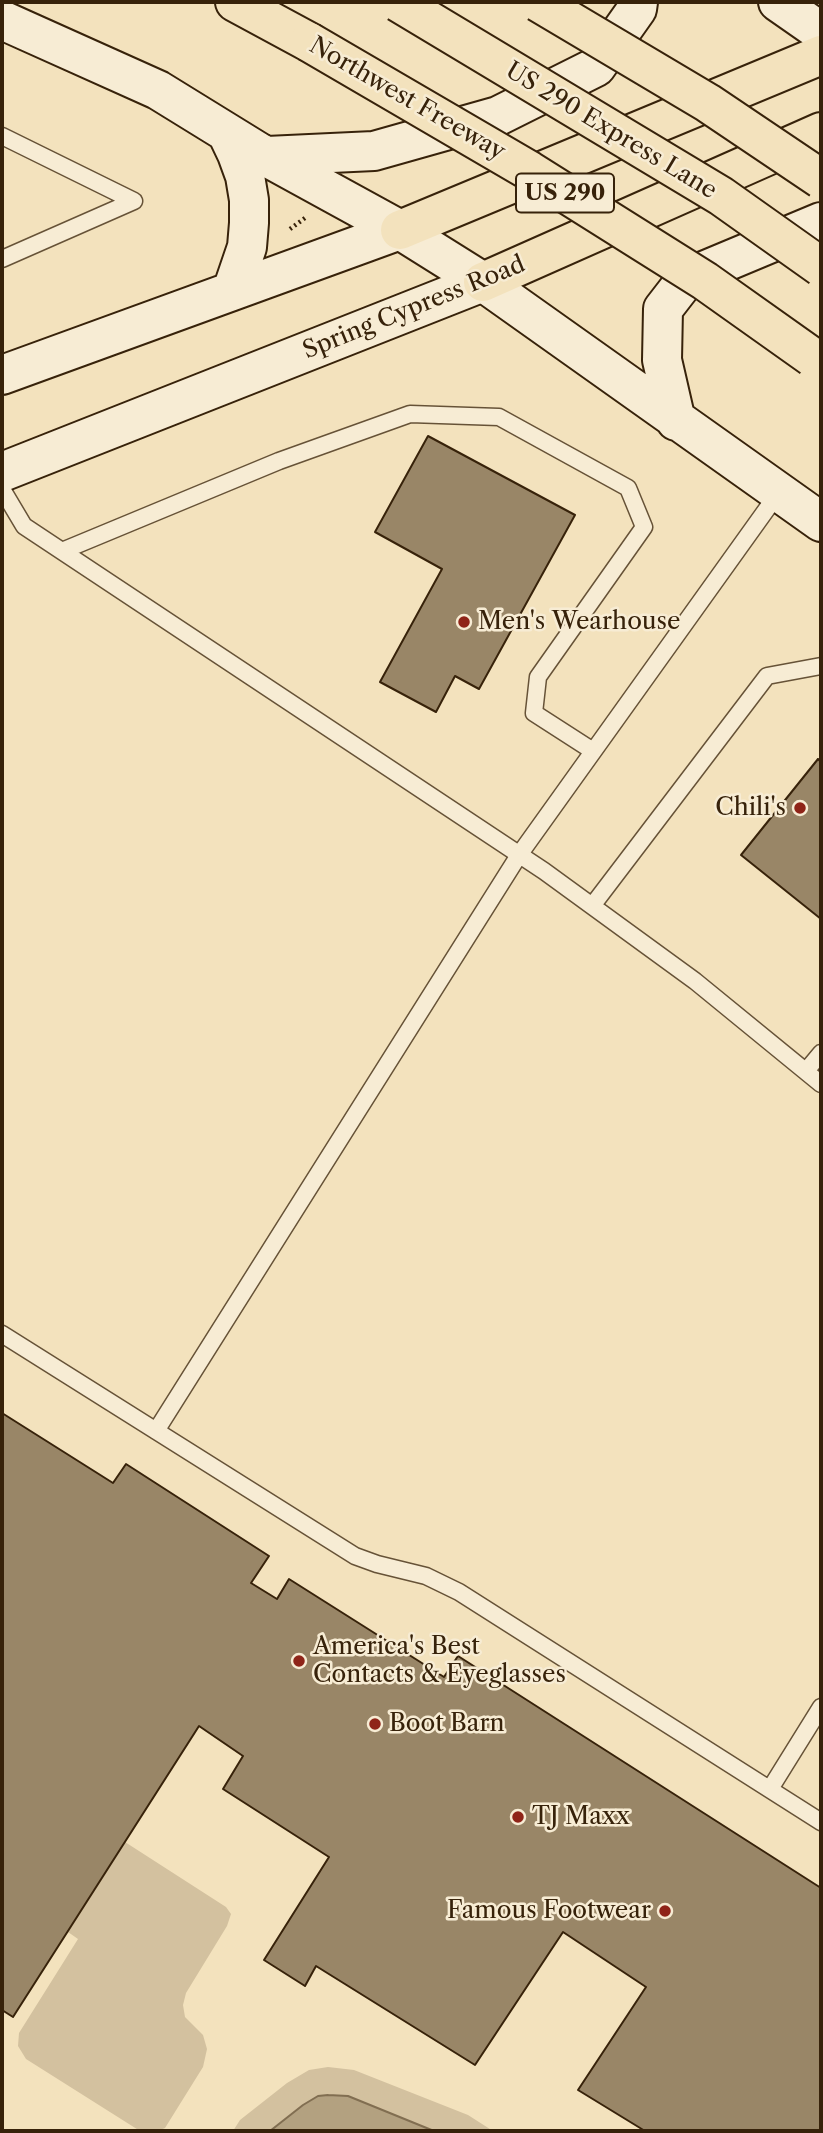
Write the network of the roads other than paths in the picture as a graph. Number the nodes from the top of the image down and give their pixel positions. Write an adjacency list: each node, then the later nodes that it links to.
1 (236, 2): 20 (main road, Northwest Freeway / US 290, bridge)
2 (397, 2): 17 (main road, US 290 Express Lane, bridge)
3 (538, 2): 13 (main road, bridge)
4 (638, 2): 12 (main road)
5 (778, 2): 7 (main road)
6 (2, 20): 10 (main road)
7 (821, 32)
8 (821, 55): 15 (main road)
9 (821, 132): 18 (main road, Spring Cypress Road)
10 (227, 133): 12 (main road); 19 (main road)
11 (2, 136): 16 (lane)
12 (265, 156): 15 (main road)
13 (821, 178)
14 (821, 222): 22 (main road)
15 (401, 230): 18 (main road); 19 (main road)
16 (2, 259)
17 (821, 267)
18 (483, 282): 22 (main road); 23 (main road, Spring Cypress Road)
19 (232, 291): 21 (main road)
20 (817, 360)
21 (2, 375)
22 (676, 421): 25 (main road)
23 (2, 472)
24 (2, 489): 27 (lane)
25 (779, 492): 26 (main road); 29 (lane)
26 (821, 522)
27 (62, 551): 29 (lane); 30 (lane)
28 (821, 666): 31 (lane)
29 (593, 751): 30 (lane)
30 (519, 855): 31 (lane); 36 (lane)
31 (592, 906): 33 (lane)
32 (821, 1053): 33 (lane)
33 (806, 1071): 34 (lane)
34 (821, 1084)
35 (2, 1334): 36 (lane)
36 (156, 1431): 38 (lane)
37 (821, 1707): 38 (lane)
38 (770, 1789): 39 (lane)
39 (821, 1822)

